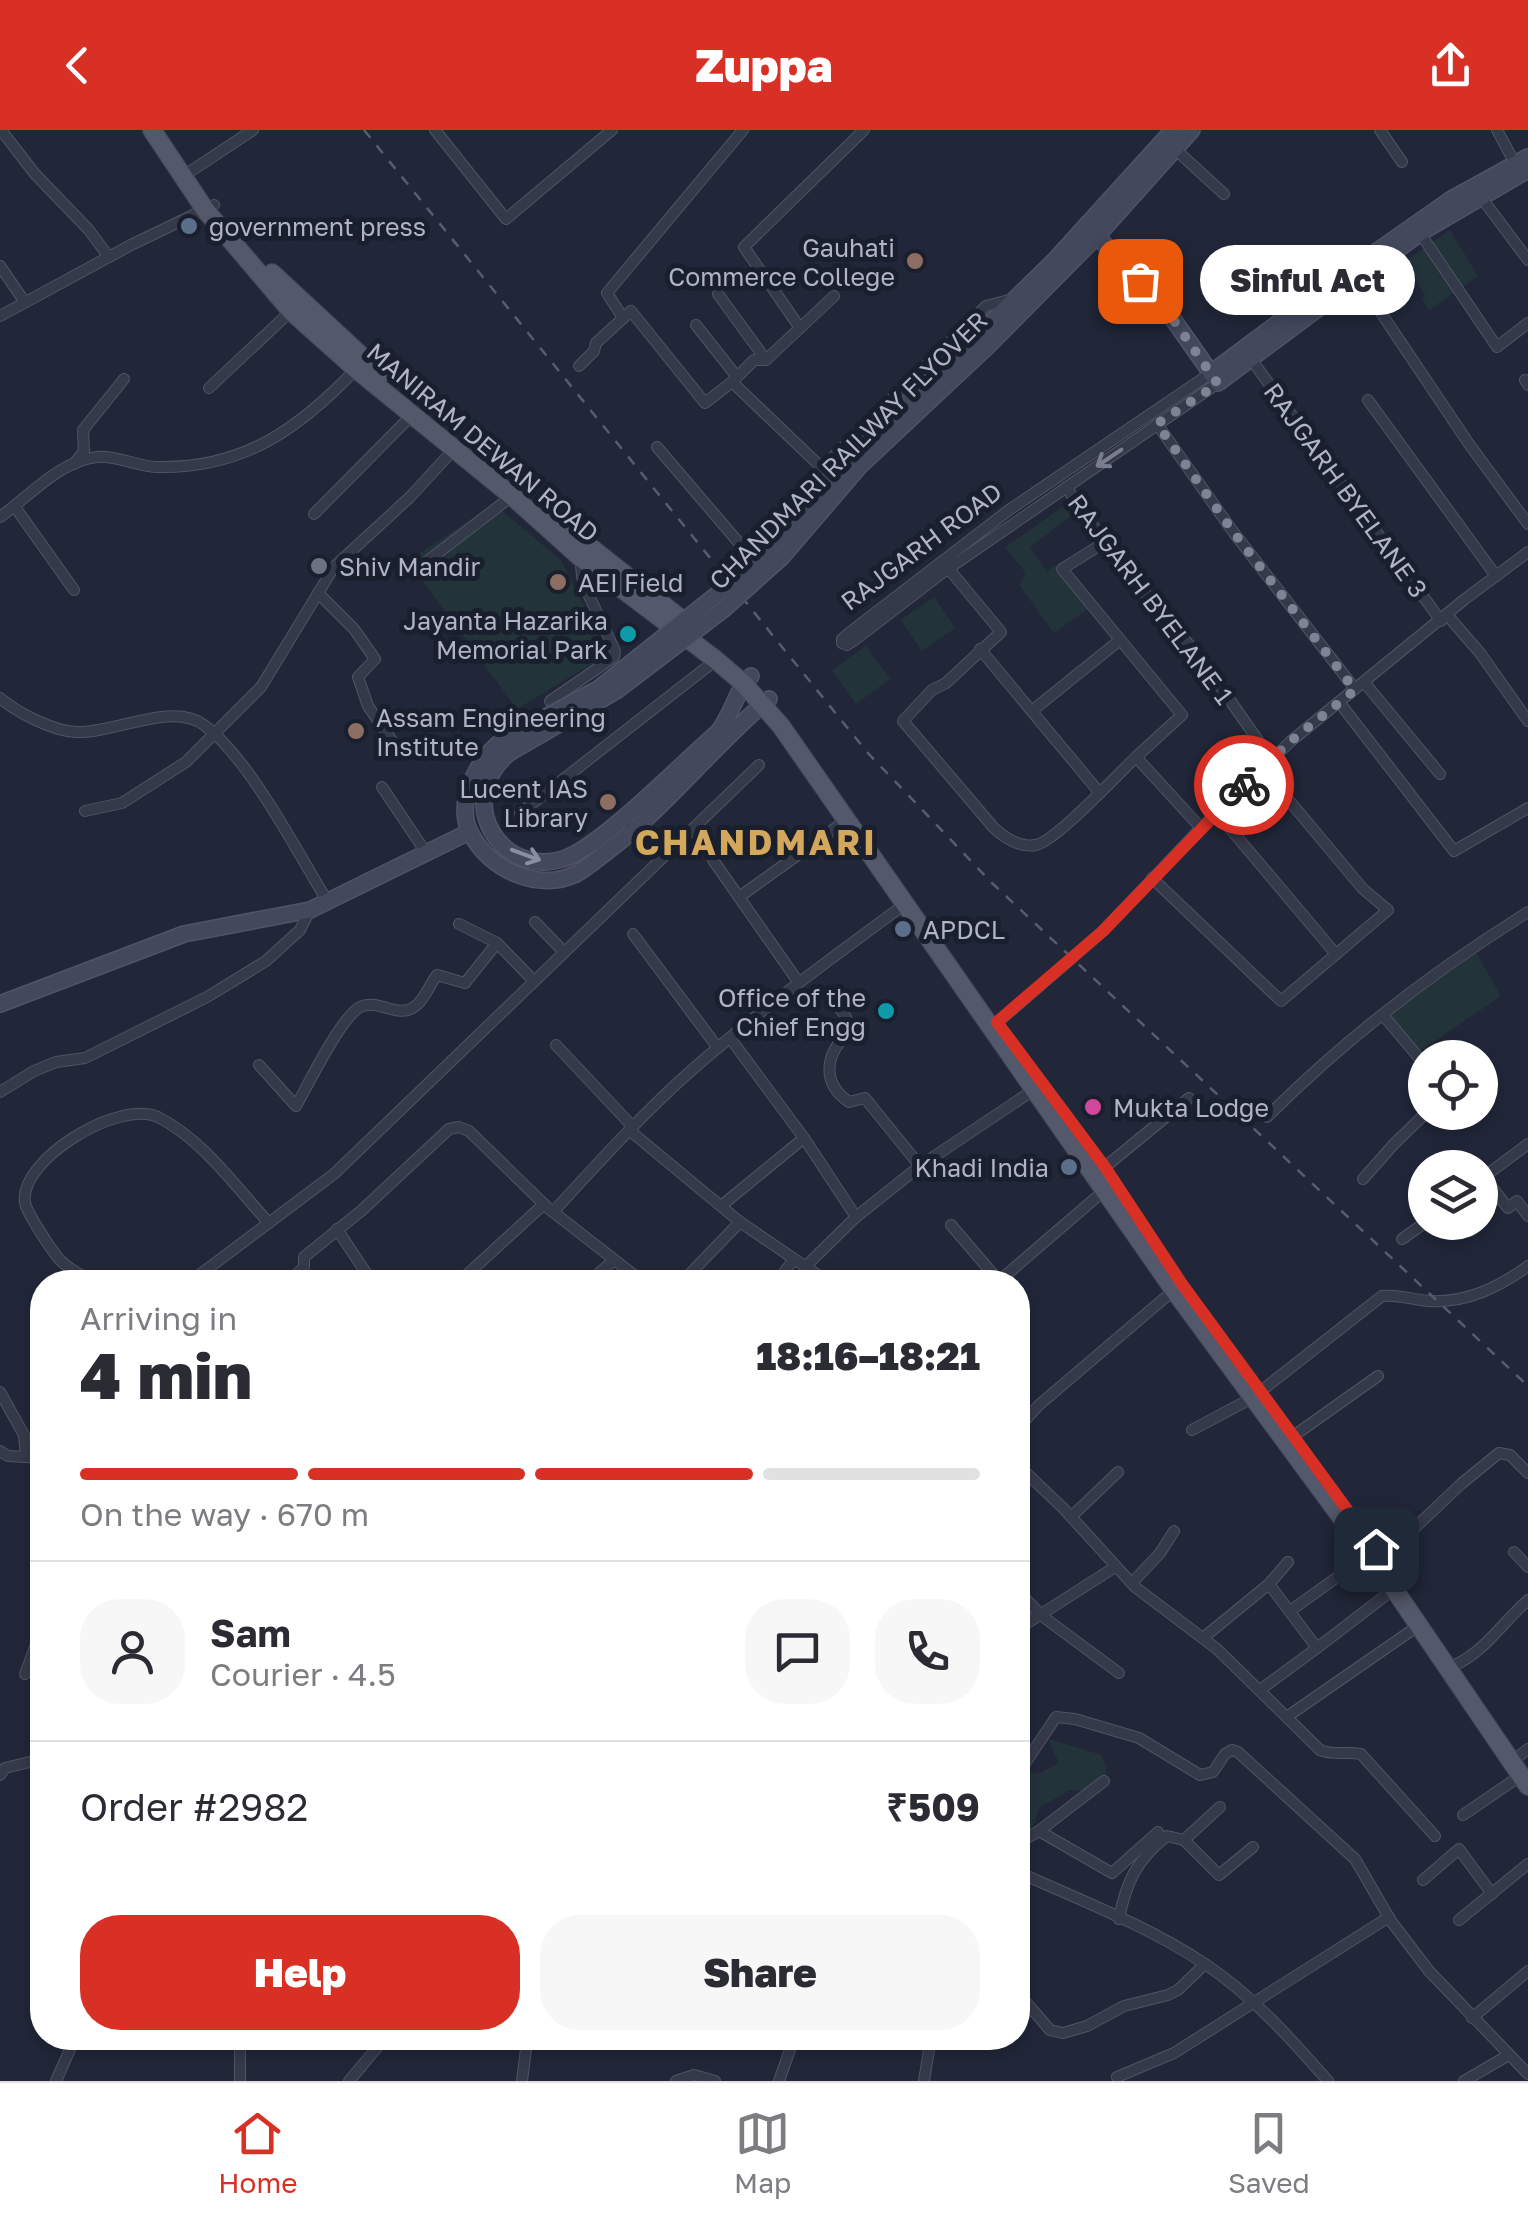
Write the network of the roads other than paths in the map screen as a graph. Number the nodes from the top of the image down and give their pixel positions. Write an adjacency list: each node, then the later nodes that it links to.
1 (1, 130): 22 (street)
2 (152, 130): 19 (main road, MANIRAM DEWAN ROAD)
3 (162, 130): 16 (main road, MANIRAM DEWAN ROAD)
4 (253, 130): 16 (street)
5 (434, 130): 6 (street)
6 (612, 130)
7 (743, 130): 32 (street)
8 (864, 130): 35 (street)
9 (1173, 130): 20 (main road)
10 (1192, 130): 13 (main road)
11 (1380, 130): 14 (street)
12 (1498, 130): 15 (street)
13 (1175, 149): 17 (street); 20 (main road)
14 (1402, 162)
15 (1523, 166): 18 (main road, RAJGARH ROAD); 40 (main road, RAJGARH ROAD)
16 (191, 171): 19 (main road, MANIRAM DEWAN ROAD)
17 (1224, 194)
18 (1481, 196): 21 (main road, RAJGARH ROAD); 23 (street)
19 (210, 208): 22 (street); 30 (main road, MANIRAM DEWAN ROAD); 38 (main road, MANIRAM DEWAN ROAD)
20 (1092, 231): 29 (main road, CHANDMARI RAILWAY FLYOVER); 40 (main road)
21 (1420, 233): 25 (main road, RAJGARH ROAD); 33 (street)
22 (108, 257): 28 (street)
23 (1528, 260)
24 (0, 266): 28 (street)
25 (1357, 277): 36 (main road, RAJGARH ROAD); 56 (street)
26 (718, 294): 37 (street)
27 (834, 296): 35 (street)
28 (24, 300): 31 (street)
29 (1019, 304): 50 (street); 78 (main road, CHANDMARI RAILWAY FLYOVER, bridge)
30 (291, 311): 38 (main road, MANIRAM DEWAN ROAD); 43 (street)
31 (0, 316)
32 (623, 318): 39 (street); 42 (street)
33 (1528, 323)
34 (696, 326): 42 (street)
35 (800, 328): 37 (street)
36 (1251, 359): 40 (main road, RAJGARH ROAD); 65 (street, RAJGARH BYELANE 3)
37 (766, 360): 42 (street)
38 (360, 365): 45 (main road, MANIRAM DEWAN ROAD); 47 (main road, MANIRAM DEWAN ROAD); 49 (street)
39 (579, 366)
40 (1214, 378): 46 (street, RAJGARH ROAD); 61 (street, RAJGARH ROAD)
41 (124, 379): 49 (street)
42 (735, 380): 50 (street)
43 (209, 388)
44 (1368, 400): 62 (street)
45 (412, 415): 47 (main road, MANIRAM DEWAN ROAD); 54 (street)
46 (1157, 424): 51 (street, RAJGARH ROAD, one-way to 51); 70 (street)
47 (457, 446): 52 (main road, MANIRAM DEWAN ROAD); 58 (main road, MANIRAM DEWAN ROAD); 64 (street)
48 (657, 447): 50 (street)
49 (74, 465): 53 (street)
50 (822, 468)
51 (1066, 487): 57 (street, RAJGARH BYELANE 1); 61 (street, RAJGARH ROAD)
52 (512, 496): 58 (main road, MANIRAM DEWAN ROAD); 60 (street)
53 (15, 507): 55 (street); 63 (street)
54 (314, 514)
55 (0, 517)
56 (1528, 524)
57 (1104, 542): 66 (street); 81 (street, RAJGARH BYELANE 1)
58 (585, 552): 68 (main road, MANIRAM DEWAN ROAD); 69 (main road, MANIRAM DEWAN ROAD); 72 (street)
59 (1528, 552): 62 (street)
60 (424, 563)
61 (948, 568): 67 (street)
62 (1496, 576): 65 (street)
63 (74, 590)
64 (318, 593): 77 (street); 79 (street)
65 (1445, 619): 70 (street); 76 (street, RAJGARH BYELANE 3)
66 (1120, 640): 75 (street); 80 (street)
67 (980, 649): 75 (street); 86 (street)
68 (716, 660): 69 (main road, MANIRAM DEWAN ROAD); 89 (street)
69 (747, 680): 73 (main road, MANIRAM DEWAN ROAD); 91 (main road)
70 (1360, 686): 74 (street); 84 (street)
71 (0, 698): 77 (street)
72 (550, 700)
73 (765, 702): 92 (main road, MANIRAM DEWAN ROAD); 95 (main road); 116 (main road, MANIRAM DEWAN ROAD)
74 (1339, 702): 81 (street); 87 (street)
75 (1032, 710): 86 (street)
76 (1528, 721)
77 (214, 734): 88 (street); 101 (street)
78 (506, 746): 91 (main road, one-way to 91); 94 (main road, CHANDMARI RAILWAY FLYOVER)
79 (397, 748)
80 (1136, 757): 86 (street); 93 (street)
81 (1272, 759): 83 (street)
82 (759, 765): 97 (street)
83 (1262, 768): 90 (street); 110 (street)
84 (1440, 774)
85 (382, 787): 96 (street)
86 (1099, 792)
87 (1528, 808)
88 (85, 811)
89 (520, 813)
90 (1217, 813): 93 (street); 110 (street)
91 (623, 816): 95 (street)
92 (848, 820): 100 (street); 102 (main road, MANIRAM DEWAN ROAD)
93 (1201, 828): 99 (street)
94 (469, 832): 95 (main road); 96 (main road)
95 (632, 832): 97 (street)
96 (427, 854): 101 (main road)
97 (662, 859): 109 (street)
98 (713, 860): 100 (street)
99 (1152, 878): 110 (street); 116 (street)
100 (739, 898): 112 (street)
101 (328, 902): 103 (main road)
102 (905, 904): 112 (street); 116 (main road, MANIRAM DEWAN ROAD)
103 (310, 910): 114 (main road); 123 (street)
104 (1528, 912): 115 (street)
105 (535, 922): 109 (street)
106 (459, 924): 108 (street)
107 (633, 934): 120 (street)
108 (497, 942): 111 (street); 121 (street)
109 (564, 952): 111 (street)
110 (1334, 952)
111 (534, 982): 140 (street)
112 (800, 983): 117 (street)
113 (835, 1002): 130 (street)
114 (0, 1004)
115 (1383, 1015): 118 (street); 125 (street)
116 (993, 1026): 122 (main road, MANIRAM DEWAN ROAD); 132 (main road, MANIRAM DEWAN ROAD)
117 (730, 1038): 120 (street); 128 (street)
118 (1408, 1045)
119 (556, 1046): 126 (street)
120 (718, 1048): 126 (street)
121 (259, 1065)
122 (1036, 1088): 130 (street); 132 (main road, MANIRAM DEWAN ROAD)
123 (0, 1092)
124 (1188, 1098): 132 (street)
125 (1267, 1116)
126 (631, 1128): 135 (street); 136 (street)
127 (1408, 1130): 133 (street)
128 (804, 1138): 135 (street); 138 (street)
129 (1528, 1144): 131 (street)
130 (920, 1166): 138 (street)
131 (1498, 1166)
132 (1108, 1179): 160 (street); 161 (main road, MANIRAM DEWAN ROAD); 164 (main road, MANIRAM DEWAN ROAD)
133 (1363, 1179)
134 (1498, 1196): 137 (street)
135 (721, 1206): 139 (street)
136 (548, 1208): 142 (street); 146 (street); 153 (street)
137 (1528, 1216)
138 (856, 1217): 148 (street)
139 (740, 1222): 145 (street); 156 (street)
140 (268, 1223): 149 (street); 150 (street)
141 (951, 1225): 159 (street)
142 (337, 1230): 151 (street); 152 (street)
143 (1408, 1236): 144 (street)
144 (1402, 1240)
145 (794, 1259): 148 (street); 157 (street)
146 (614, 1260): 154 (street); 155 (street)
147 (1528, 1266): 164 (street)
148 (805, 1267): 158 (street)
149 (74, 1270)
150 (206, 1270)
151 (301, 1270)
152 (364, 1270)
153 (473, 1270)
154 (603, 1270)
155 (627, 1270)
156 (694, 1270)
157 (786, 1270)
158 (810, 1270)
159 (988, 1270)
160 (1011, 1270)
161 (1174, 1290): 164 (main road, MANIRAM DEWAN ROAD); 165 (street)
162 (1378, 1376): 167 (street)
163 (0, 1392): 169 (street)
164 (1256, 1395): 166 (street); 167 (main road, MANIRAM DEWAN ROAD)
165 (1030, 1415)
166 (1192, 1430)
167 (1288, 1440): 177 (main road, MANIRAM DEWAN ROAD)
168 (0, 1451): 169 (street)
169 (26, 1457): 170 (street)
170 (30, 1457)
171 (1118, 1472): 174 (street)
172 (1528, 1474): 177 (street)
173 (1030, 1477): 174 (street)
174 (1071, 1517): 179 (street)
175 (1174, 1531): 181 (street)
176 (1514, 1552): 180 (street)
177 (1376, 1557): 183 (main road, MANIRAM DEWAN ROAD); 186 (street); 193 (main road, MANIRAM DEWAN ROAD)
178 (1288, 1562): 182 (street)
179 (1116, 1567): 181 (street); 187 (street)
180 (1528, 1567)
181 (1132, 1583): 190 (street)
182 (1269, 1584): 186 (street); 190 (street)
183 (1394, 1589): 189 (main road, MANIRAM DEWAN ROAD); 191 (street)
184 (1528, 1600): 193 (street)
185 (1030, 1604): 187 (street)
186 (1290, 1612): 191 (street)
187 (1042, 1616): 188 (street); 194 (street)
188 (1030, 1623)
189 (1418, 1626): 197 (street); 198 (main road, MANIRAM DEWAN ROAD)
190 (1203, 1638): 196 (street)
191 (1317, 1648): 196 (street)
192 (30, 1660): 195 (street)
193 (1455, 1665): 198 (main road, MANIRAM DEWAN ROAD)
194 (1120, 1672)
195 (25, 1674)
196 (1260, 1690): 197 (street)
197 (1288, 1716): 209 (street)
198 (1502, 1743): 201 (main road)
199 (1030, 1756): 216 (street)
200 (30, 1762): 202 (street)
201 (1525, 1767): 205 (street)
202 (0, 1775)
203 (1104, 1781): 206 (street)
204 (1220, 1807): 210 (street)
205 (1463, 1816)
206 (1039, 1831): 207 (street); 208 (street)
207 (1158, 1832)
208 (1030, 1836)
209 (1436, 1836)
210 (1184, 1840): 211 (street); 217 (street)
211 (1253, 1846)
212 (1528, 1864): 215 (street)
213 (1030, 1877): 217 (street)
214 (1424, 1880): 215 (street)
215 (1492, 1894): 218 (street)
216 (1389, 1917): 221 (street); 223 (street)
217 (1119, 1918): 219 (street)
218 (1458, 1920)
219 (1205, 1964): 221 (street); 222 (street)
220 (1528, 1970): 223 (street)
221 (1252, 2002): 232 (street); 241 (street)
222 (1030, 2008)
223 (1472, 2018): 230 (street)
224 (70, 2050): 233 (street)
225 (240, 2050): 234 (street)
226 (375, 2050): 235 (street)
227 (526, 2050): 236 (street)
228 (790, 2050): 239 (street)
229 (928, 2050): 240 (street)
230 (1507, 2056): 231 (street); 242 (street)
231 (1528, 2074)
232 (1117, 2077)
233 (56, 2081)
234 (240, 2081)
235 (350, 2081)
236 (522, 2081)
237 (676, 2081): 238 (street)
238 (715, 2081)
239 (779, 2081)
240 (924, 2081)
241 (1328, 2081)
242 (1464, 2081)

